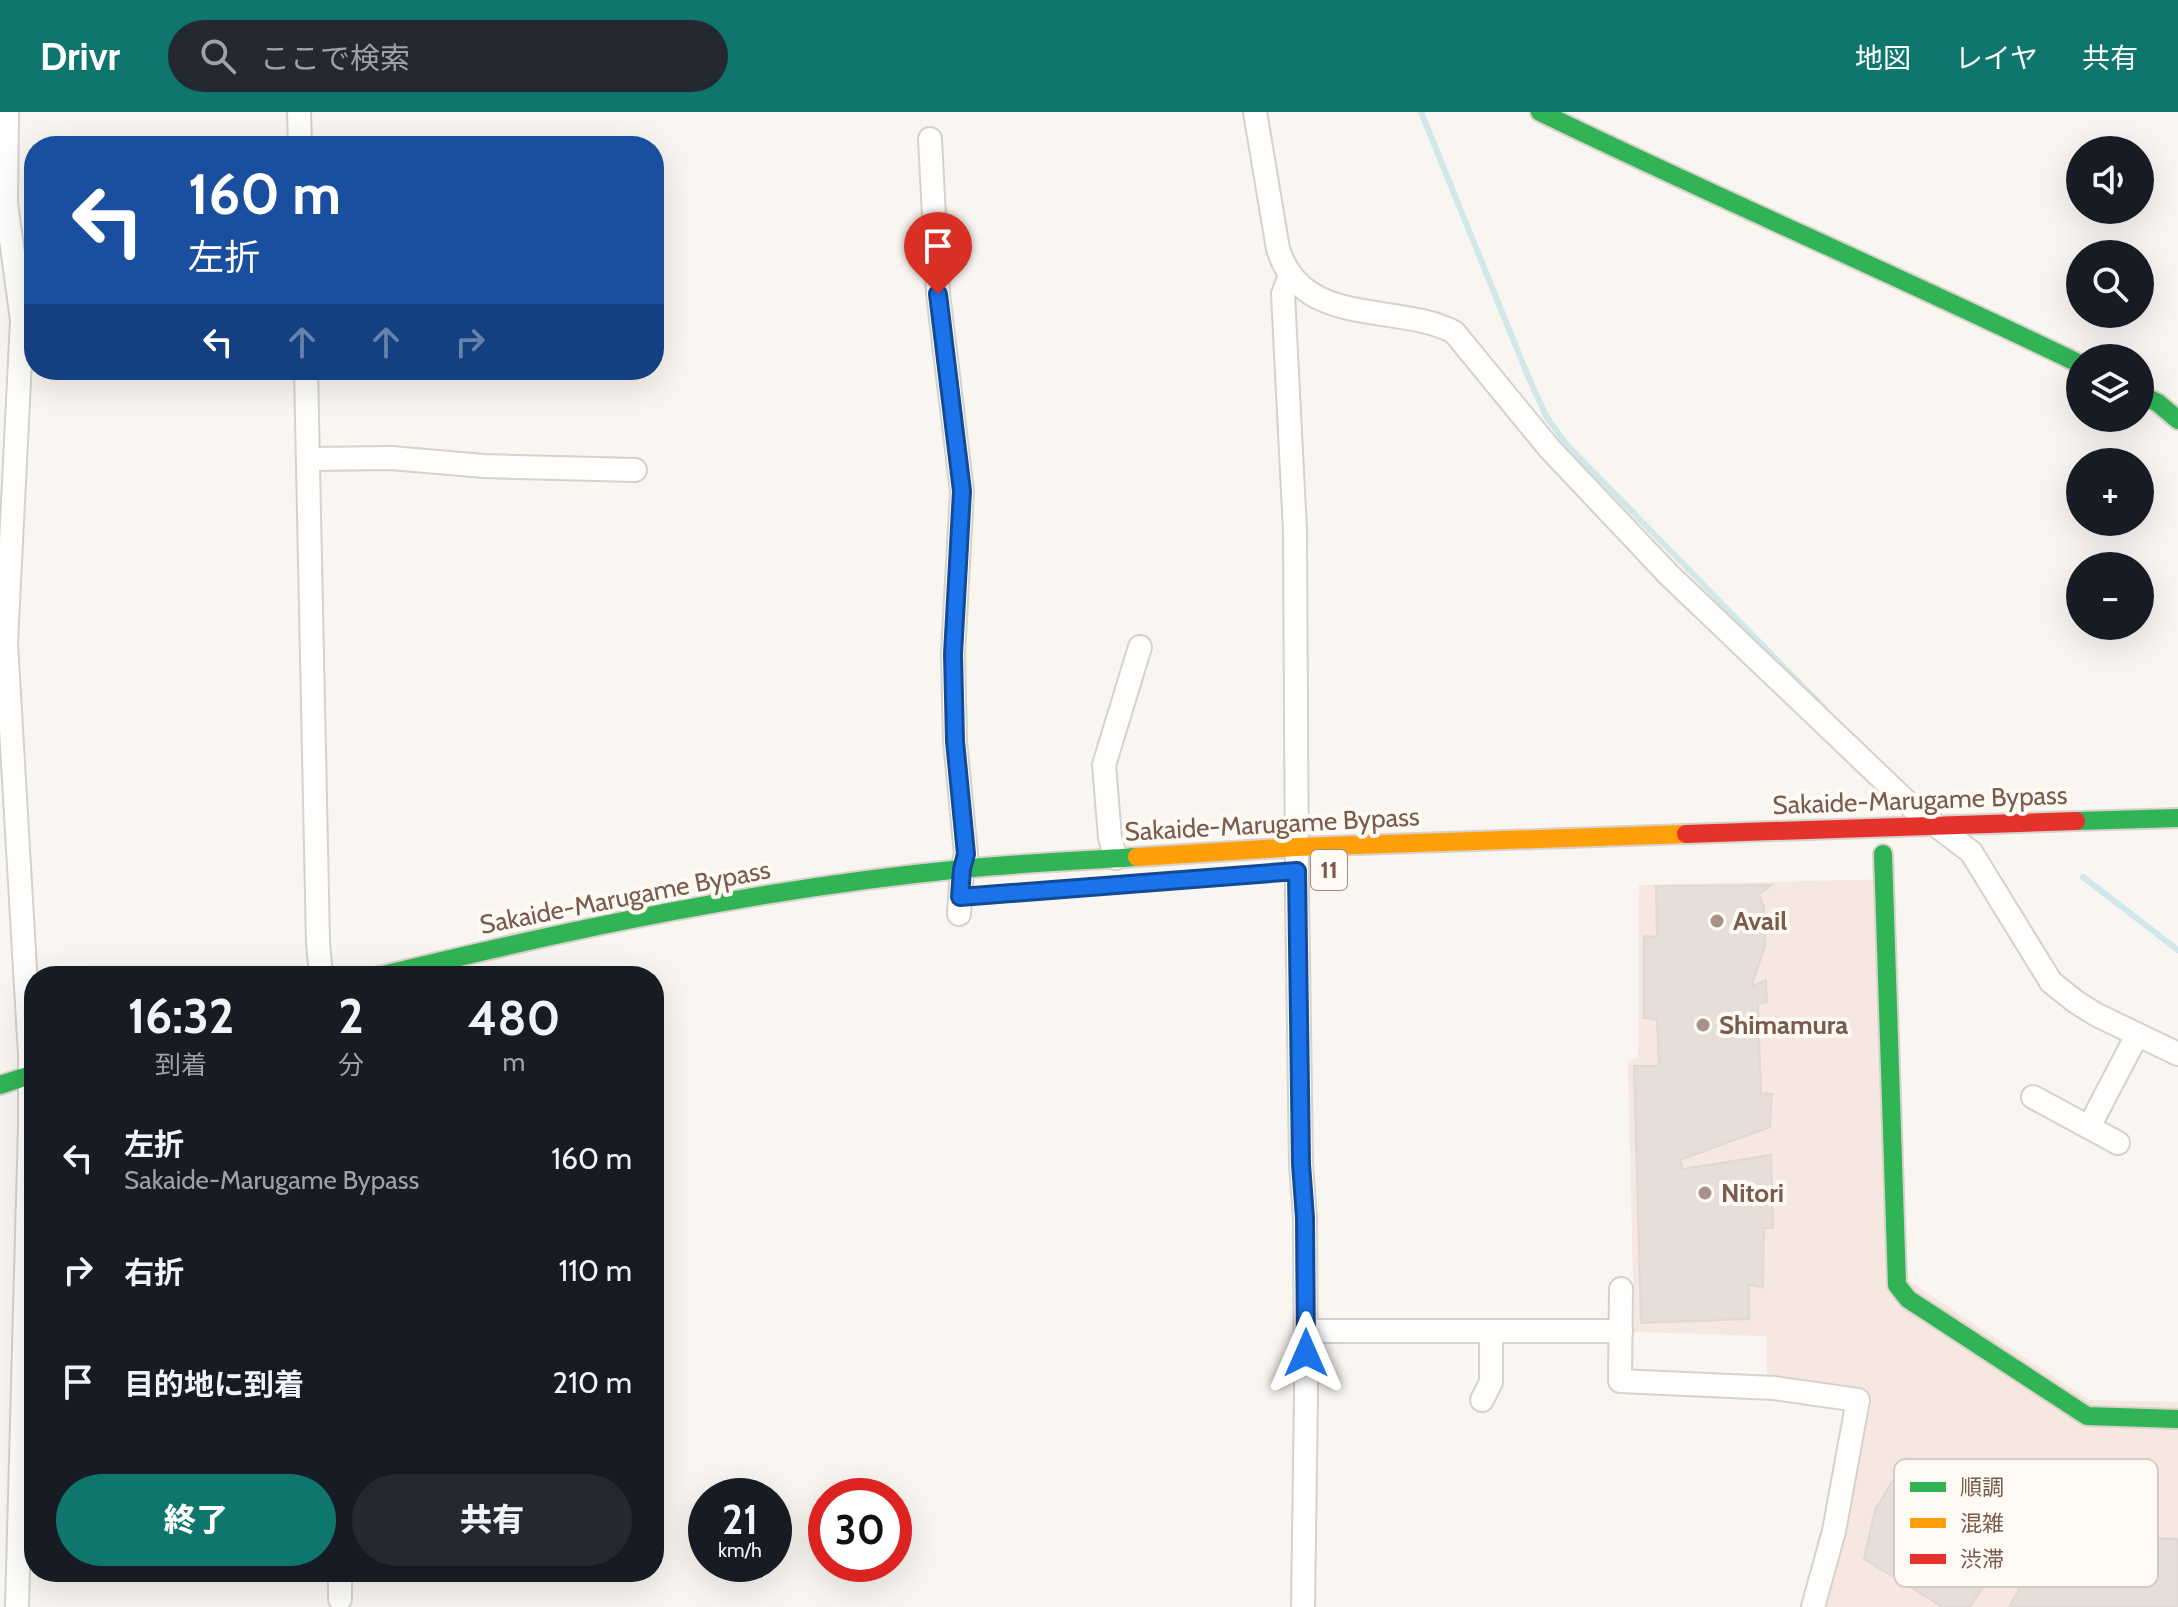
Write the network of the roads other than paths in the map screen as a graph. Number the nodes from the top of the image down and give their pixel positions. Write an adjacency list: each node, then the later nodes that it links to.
1 (7, 112): 25 (street)
2 (299, 112): 5 (street)
3 (1255, 112): 7 (street)
4 (1540, 112): 8 (main road)
5 (300, 136)
6 (930, 139): 23 (street)
7 (1290, 275): 16 (street); 17 (street)
8 (2066, 357)
9 (306, 380): 12 (street)
10 (2154, 401): 11 (main road)
11 (2178, 420)
12 (309, 459): 13 (street); 26 (street)
13 (635, 470)
14 (1140, 647): 22 (street)
15 (2178, 818): 16 (main road, Sakaide-Marugame Bypass / 11)
16 (1937, 826): 17 (main road, Sakaide-Marugame Bypass / 11); 20 (street)
17 (1297, 847): 22 (main road, Sakaide-Marugame Bypass / 11); 37 (street)
18 (1995, 851): 20 (main road, Sakaide-Marugame Bypass)
19 (1942, 852): 20 (main road, Sakaide-Marugame Bypass)
20 (1971, 852): 28 (street)
21 (1883, 854): 41 (main road)
22 (1116, 858): 23 (main road, Sakaide-Marugame Bypass / 11)
23 (962, 869): 24 (street); 27 (main road, Sakaide-Marugame Bypass / 11)
24 (960, 901)
25 (25, 966)
26 (320, 966)
27 (420, 966)
28 (2137, 1035): 29 (street); 33 (street)
29 (2178, 1054)
30 (24, 1077): 31 (main road)
31 (0, 1085)
32 (2033, 1097): 33 (street)
33 (2089, 1127): 34 (street)
34 (2118, 1143)
35 (24, 1158): 42 (street)
36 (1621, 1289): 39 (street)
37 (1306, 1331): 38 (street); 46 (street)
38 (1491, 1331): 39 (street); 40 (street)
39 (1621, 1331): 47 (street)
40 (1482, 1400)
41 (2178, 1419)
42 (10, 1528): 45 (street)
43 (340, 1582): 44 (street)
44 (340, 1599)
45 (17, 1607)
46 (1303, 1607)
47 (1813, 1607)

